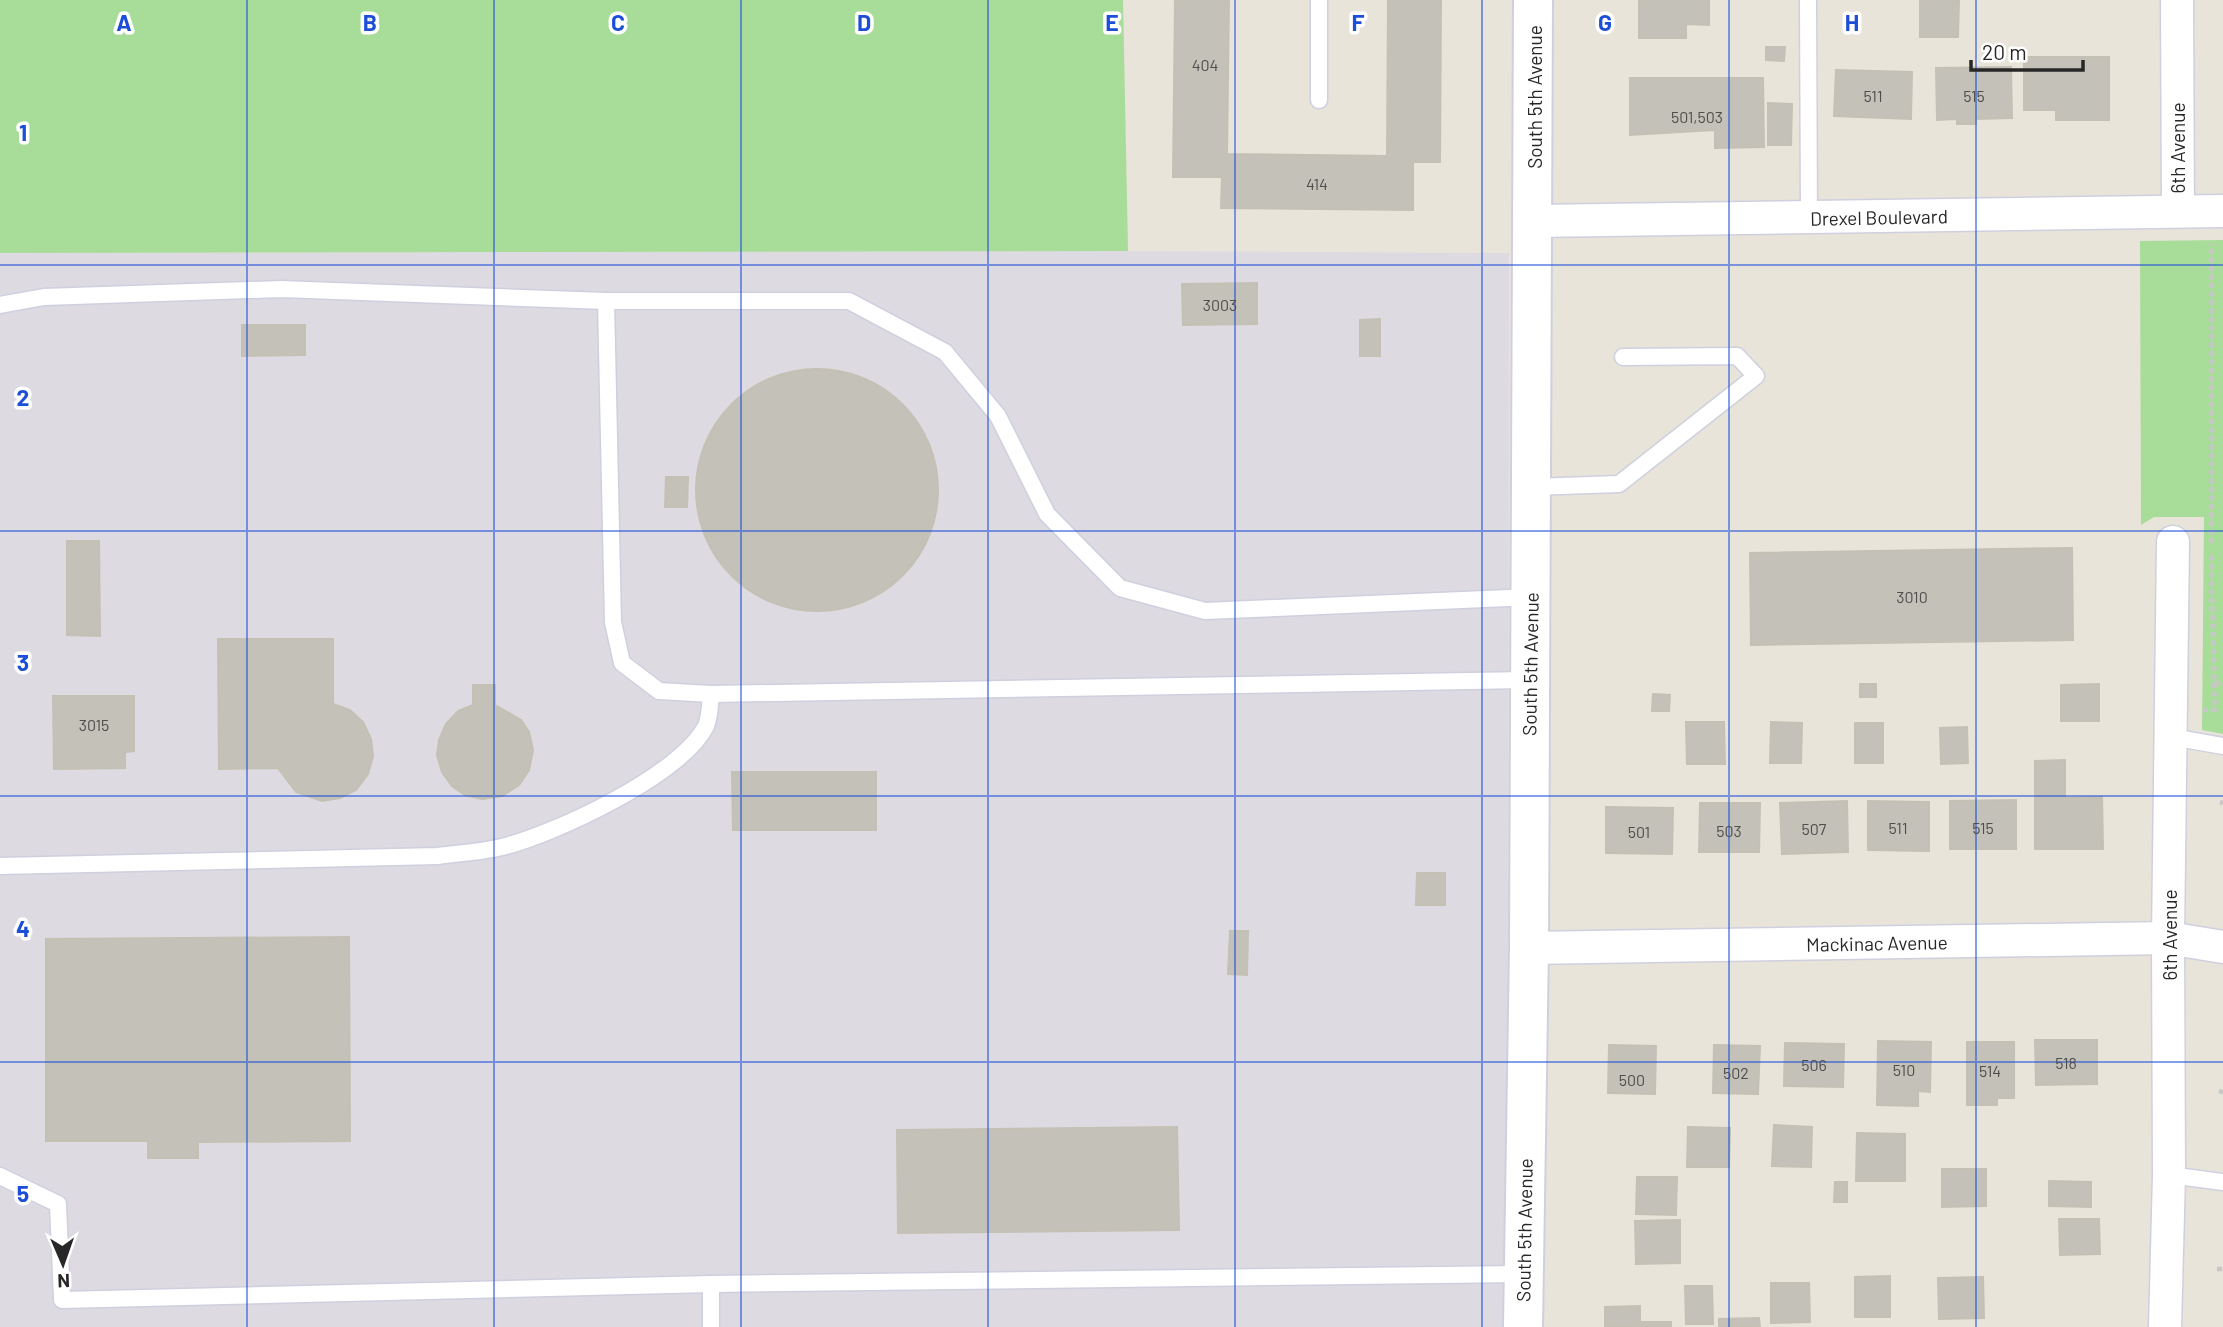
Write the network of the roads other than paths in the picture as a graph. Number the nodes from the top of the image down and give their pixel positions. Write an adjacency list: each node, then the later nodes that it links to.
1 (1319, 0): 5 (lane)
2 (1533, 0): 9 (street, South 5th Avenue)
3 (1808, 0): 8 (lane)
4 (2177, 0): 6 (street, 6th Avenue)
5 (1319, 100)
6 (2178, 211): 7 (street, Drexel Boulevard); 8 (street, Drexel Boulevard)
7 (2217, 211)
8 (1809, 219): 9 (street, Drexel Boulevard)
9 (1534, 221): 13 (street, South 5th Avenue)
10 (606, 301): 11 (lane); 15 (lane); 17 (lane)
11 (0, 305)
12 (1623, 357): 13 (lane)
13 (1532, 487): 15 (street, South 5th Avenue)
14 (2173, 542): 18 (street, 6th Avenue)
15 (1531, 597): 16 (street, South 5th Avenue)
16 (1530, 680): 17 (lane); 23 (street, South 5th Avenue)
17 (711, 694): 20 (lane)
18 (2172, 737): 19 (lane); 21 (street, 6th Avenue)
19 (2223, 746)
20 (0, 866)
21 (2168, 938): 22 (street, Mackinac Avenue); 23 (street, Mackinac Avenue); 24 (street, 6th Avenue)
22 (2223, 947)
23 (1529, 948): 27 (street, South 5th Avenue)
24 (2169, 1175): 26 (lane); 31 (street, 6th Avenue)
25 (0, 1176): 28 (lane)
26 (2223, 1182)
27 (1522, 1274): 28 (lane); 30 (street, South 5th Avenue)
28 (711, 1284): 29 (lane)
29 (710, 1327)
30 (1523, 1327)
31 (2165, 1327)

